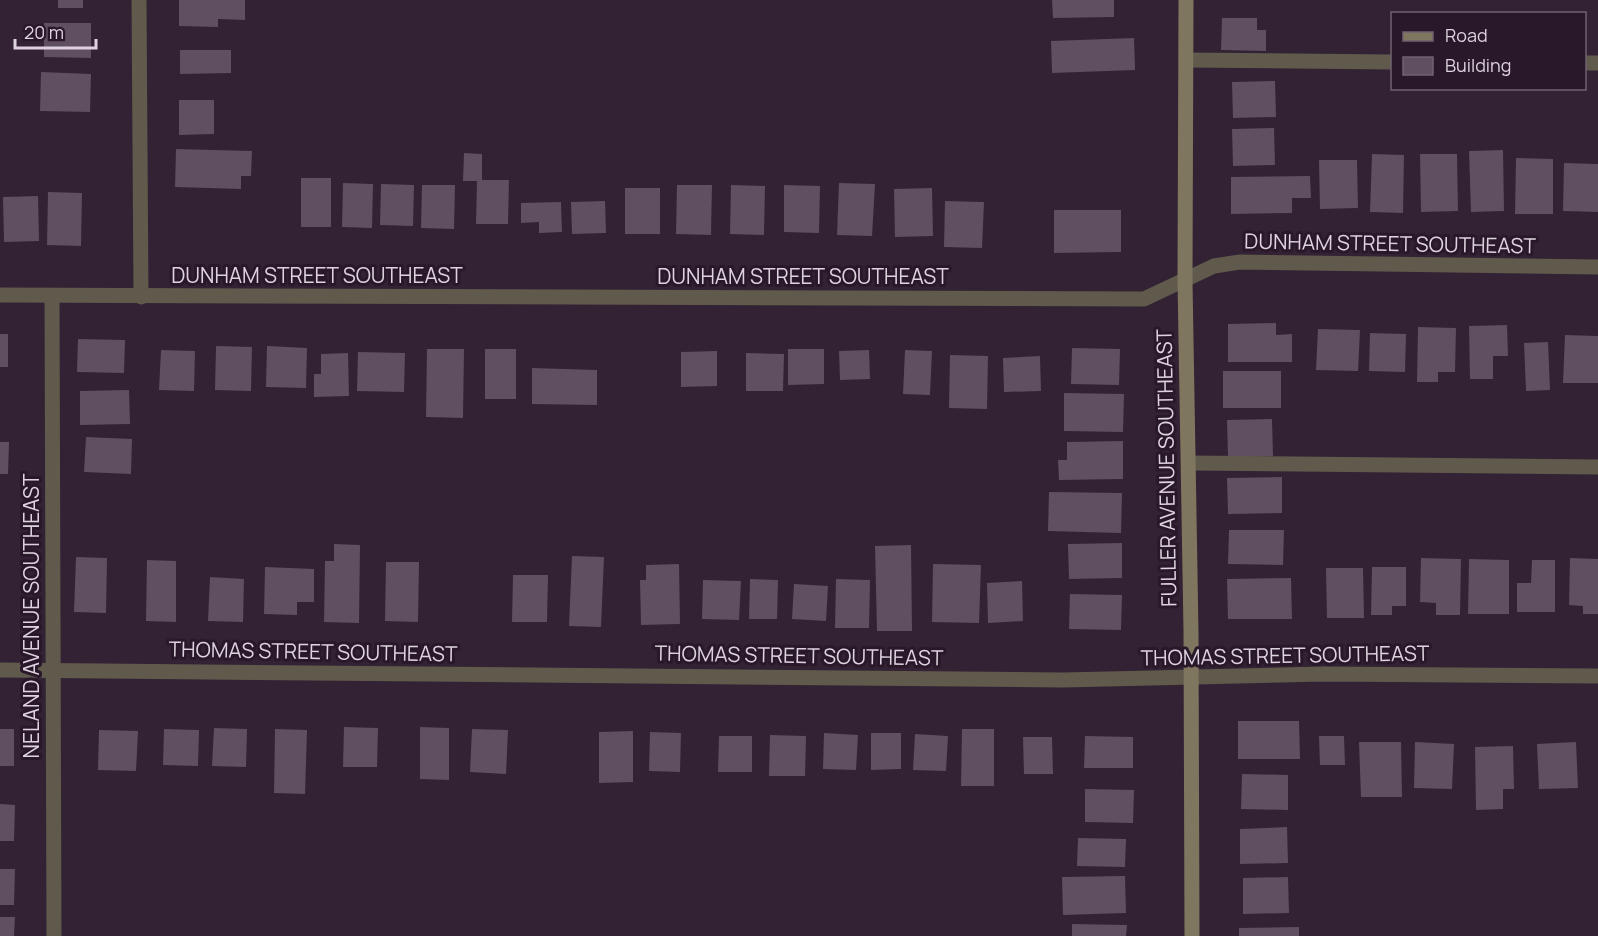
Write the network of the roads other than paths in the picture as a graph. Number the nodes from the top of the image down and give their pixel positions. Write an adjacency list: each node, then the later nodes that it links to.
1 (139, 0): 9 (street)
2 (1186, 0): 3 (main road, FULLER AVENUE SOUTHEAST)
3 (1186, 60): 4 (street); 6 (main road, FULLER AVENUE SOUTHEAST)
4 (1391, 62)
5 (1598, 267): 6 (street, DUNHAM STREET SOUTHEAST)
6 (1185, 281): 9 (street, DUNHAM STREET SOUTHEAST); 10 (main road, FULLER AVENUE SOUTHEAST)
7 (0, 295): 8 (street, DUNHAM STREET SOUTHEAST)
8 (52, 296): 9 (street, DUNHAM STREET SOUTHEAST); 13 (street, NELAND AVENUE SOUTHEAST)
9 (141, 297)
10 (1189, 464): 11 (street); 15 (main road, FULLER AVENUE SOUTHEAST)
11 (1598, 467)
12 (0, 670): 13 (street, THOMAS STREET SOUTHEAST)
13 (53, 670): 15 (street, THOMAS STREET SOUTHEAST); 16 (street, NELAND AVENUE SOUTHEAST)
14 (1598, 676): 15 (street, THOMAS STREET SOUTHEAST)
15 (1191, 677): 17 (main road, FULLER AVENUE SOUTHEAST)
16 (54, 936)
17 (1192, 936)

